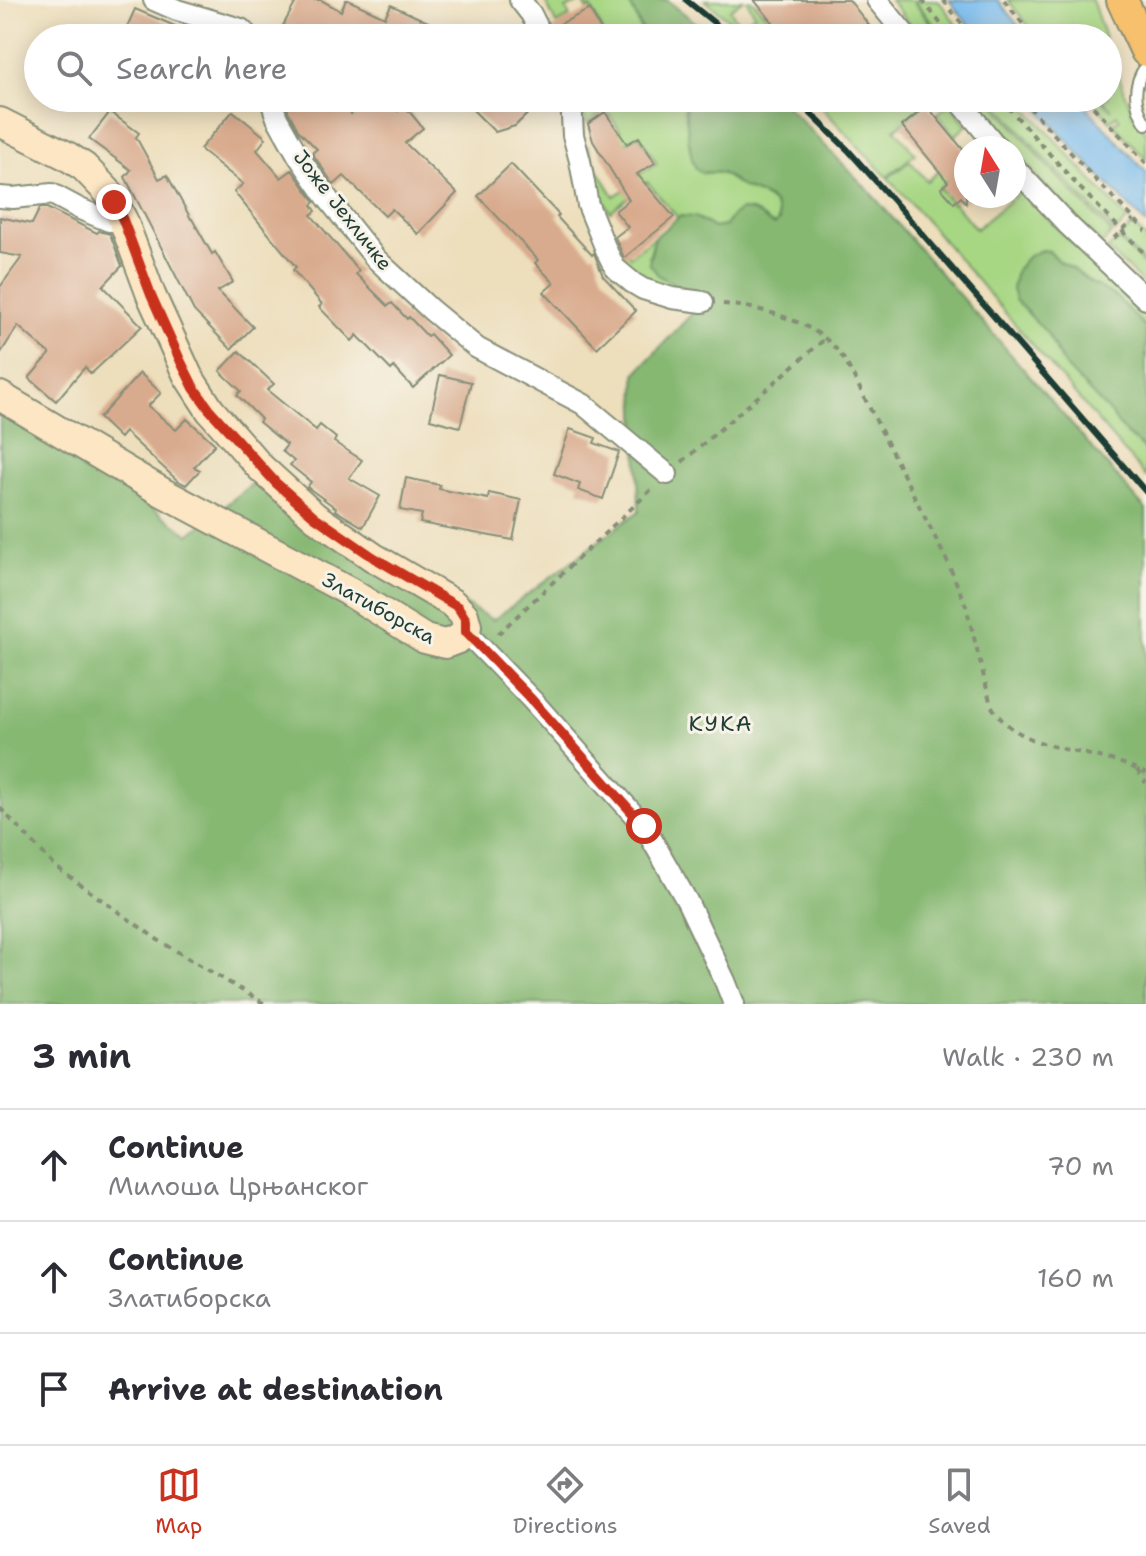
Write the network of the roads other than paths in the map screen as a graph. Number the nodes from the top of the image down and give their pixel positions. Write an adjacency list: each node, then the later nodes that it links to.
1 (154, 0): 5 (street)
2 (520, 0): 6 (street)
3 (877, 0): 7 (street)
4 (1122, 0): 8 (main road)
5 (224, 24)
6 (536, 24)
7 (897, 24)
8 (1146, 51)
9 (1146, 66): 14 (lane)
10 (275, 112): 22 (street, Јоже Јехличке)
11 (572, 112): 20 (street)
12 (968, 112): 15 (street)
13 (0, 122): 18 (street, Златиборска)
14 (1146, 124)
15 (988, 136)
16 (1026, 180): 19 (street)
17 (0, 197): 18 (street)
18 (123, 220): 23 (street, Златиборска)
19 (1146, 299)
20 (703, 302)
21 (0, 396): 23 (street, Златиборска)
22 (667, 474)
23 (466, 632): 24 (street)
24 (734, 1004)

